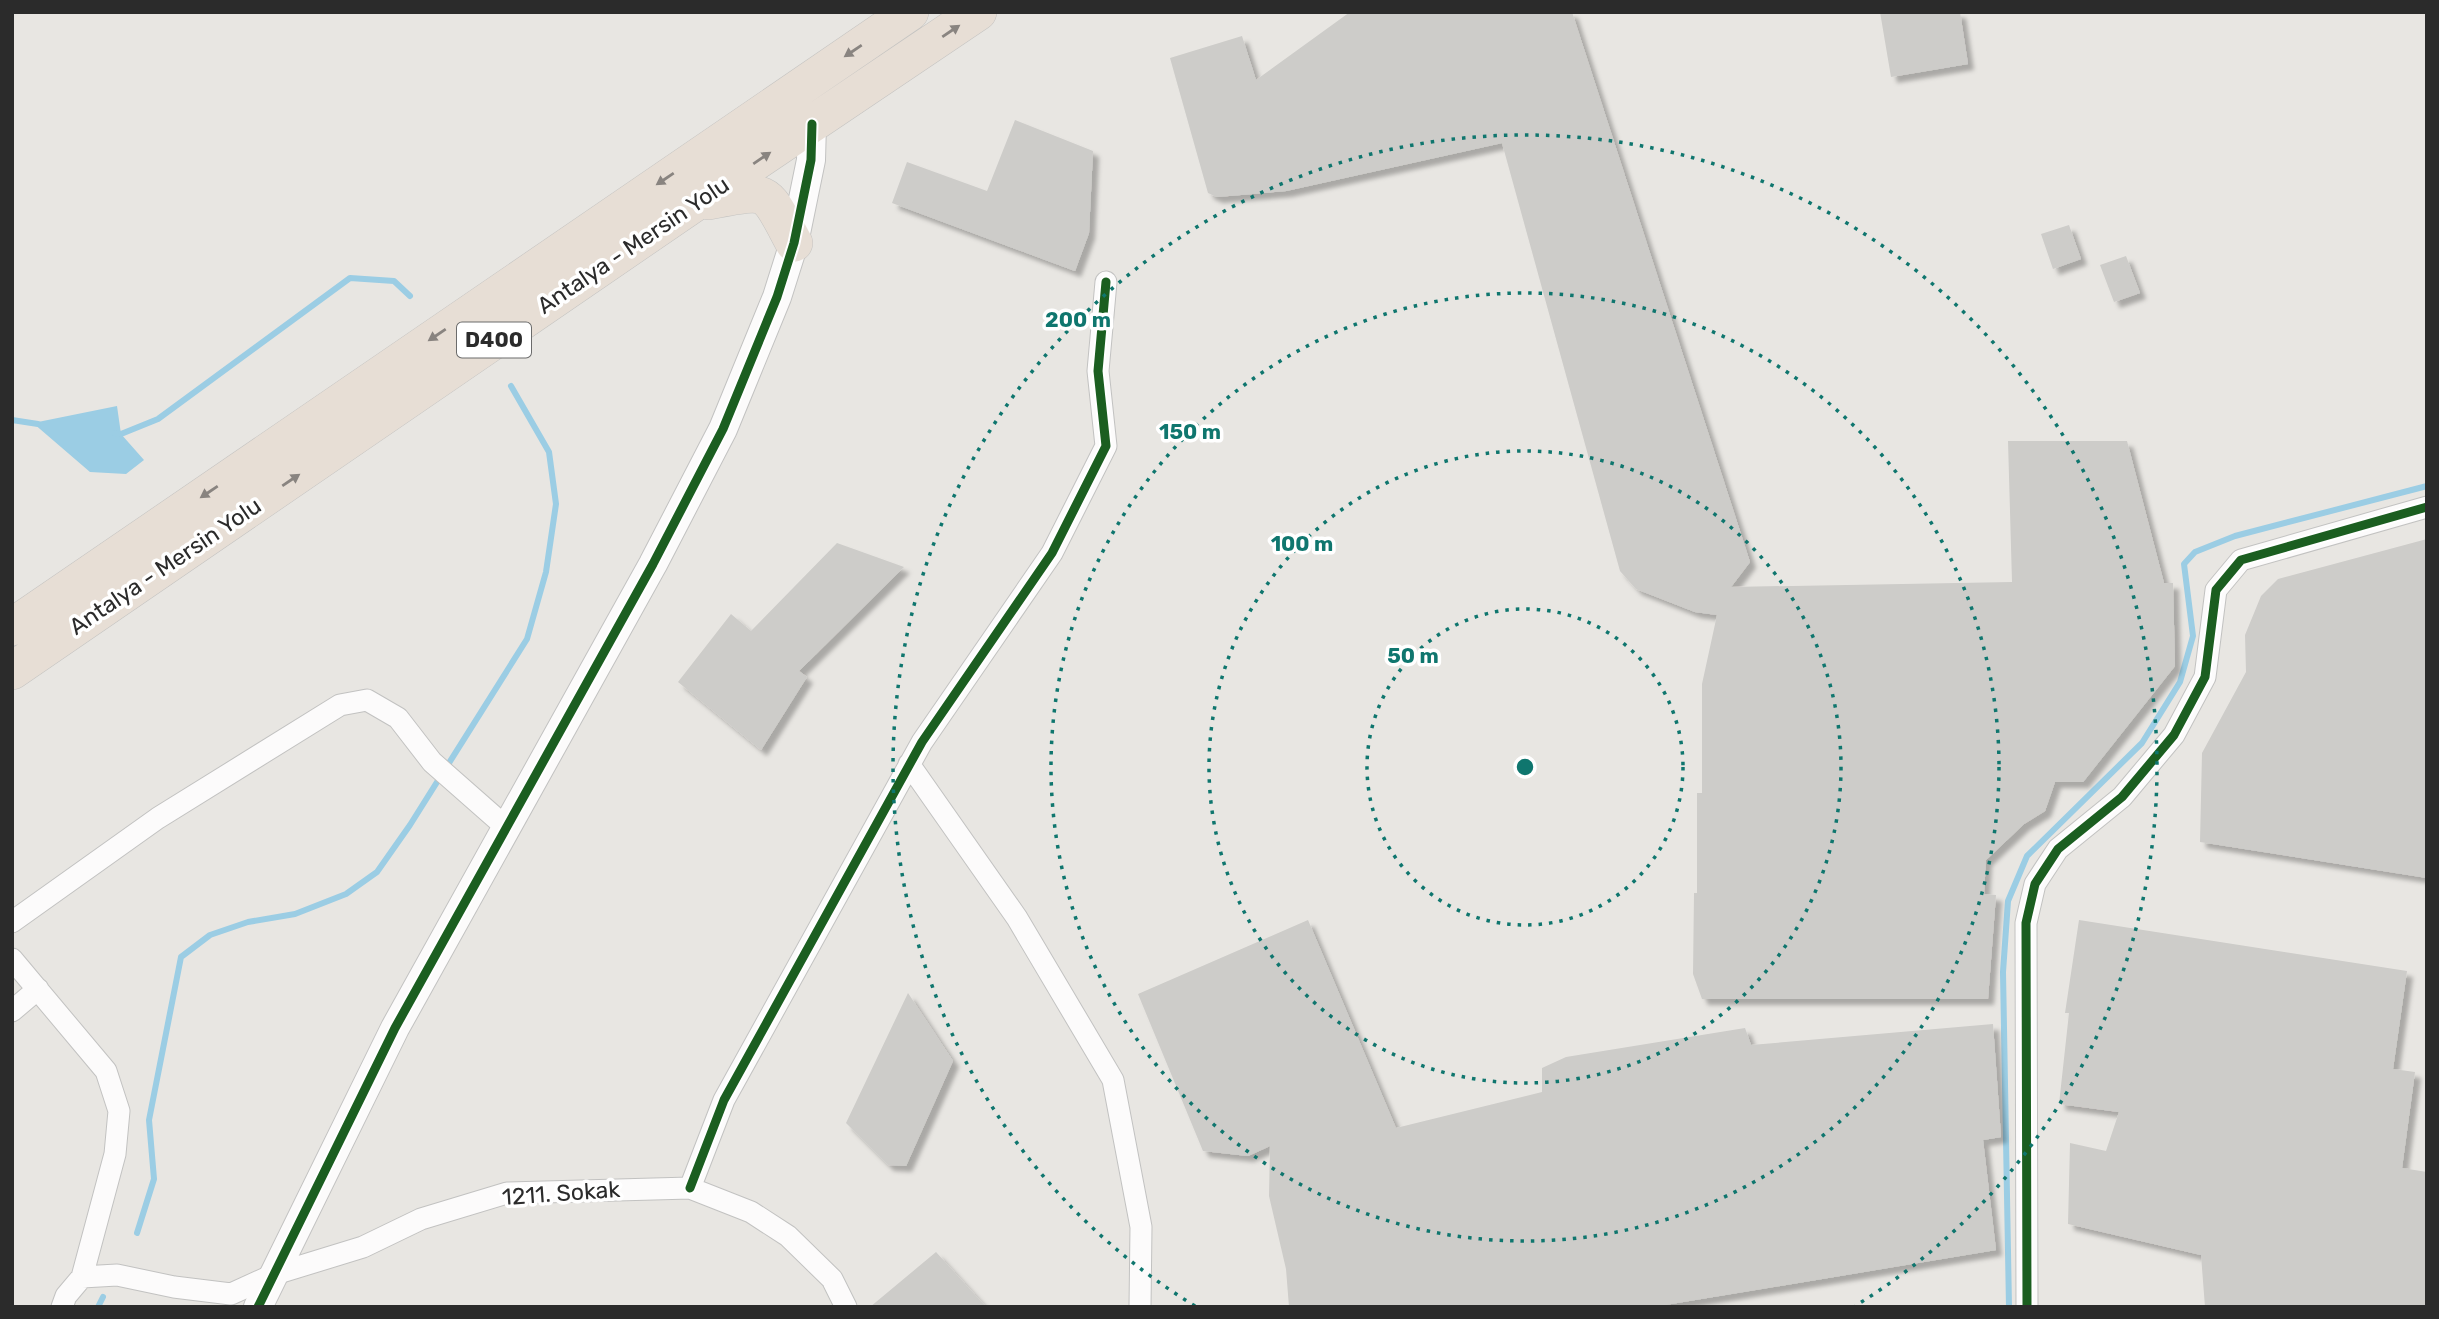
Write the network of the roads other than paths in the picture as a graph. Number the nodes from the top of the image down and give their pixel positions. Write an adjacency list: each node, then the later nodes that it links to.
1 (909, 12): 3 (highway, Antalya - Mersin Yolu / D400, one-way to 3)
2 (978, 12): 4 (highway, Antalya - Mersin Yolu / D400, one-way to 2)
3 (792, 92): 4 (highway); 9 (highway, Antalya - Mersin Yolu / D400, one-way to 9)
4 (812, 124): 5 (highway, Antalya - Mersin Yolu / D400, one-way to 4); 6 (street)
5 (693, 204): 6 (highway); 10 (highway, Antalya - Mersin Yolu / D400, one-way to 5)
6 (794, 243): 12 (street)
7 (1106, 282): 11 (street)
8 (2427, 507): 24 (street)
9 (12, 627)
10 (12, 671)
11 (909, 764): 17 (street); 23 (street)
12 (507, 828): 13 (street); 18 (street)
13 (12, 922)
14 (12, 959): 15 (street)
15 (38, 989): 16 (street); 19 (street)
16 (12, 1011)
17 (690, 1188): 18 (street, 1211. Sokak); 22 (street, 1211. Sokak)
18 (275, 1274): 19 (street, 1211. Sokak); 21 (street)
19 (82, 1277): 20 (street)
20 (62, 1307)
21 (258, 1307)
22 (846, 1307)
23 (1140, 1307)
24 (2027, 1307)

